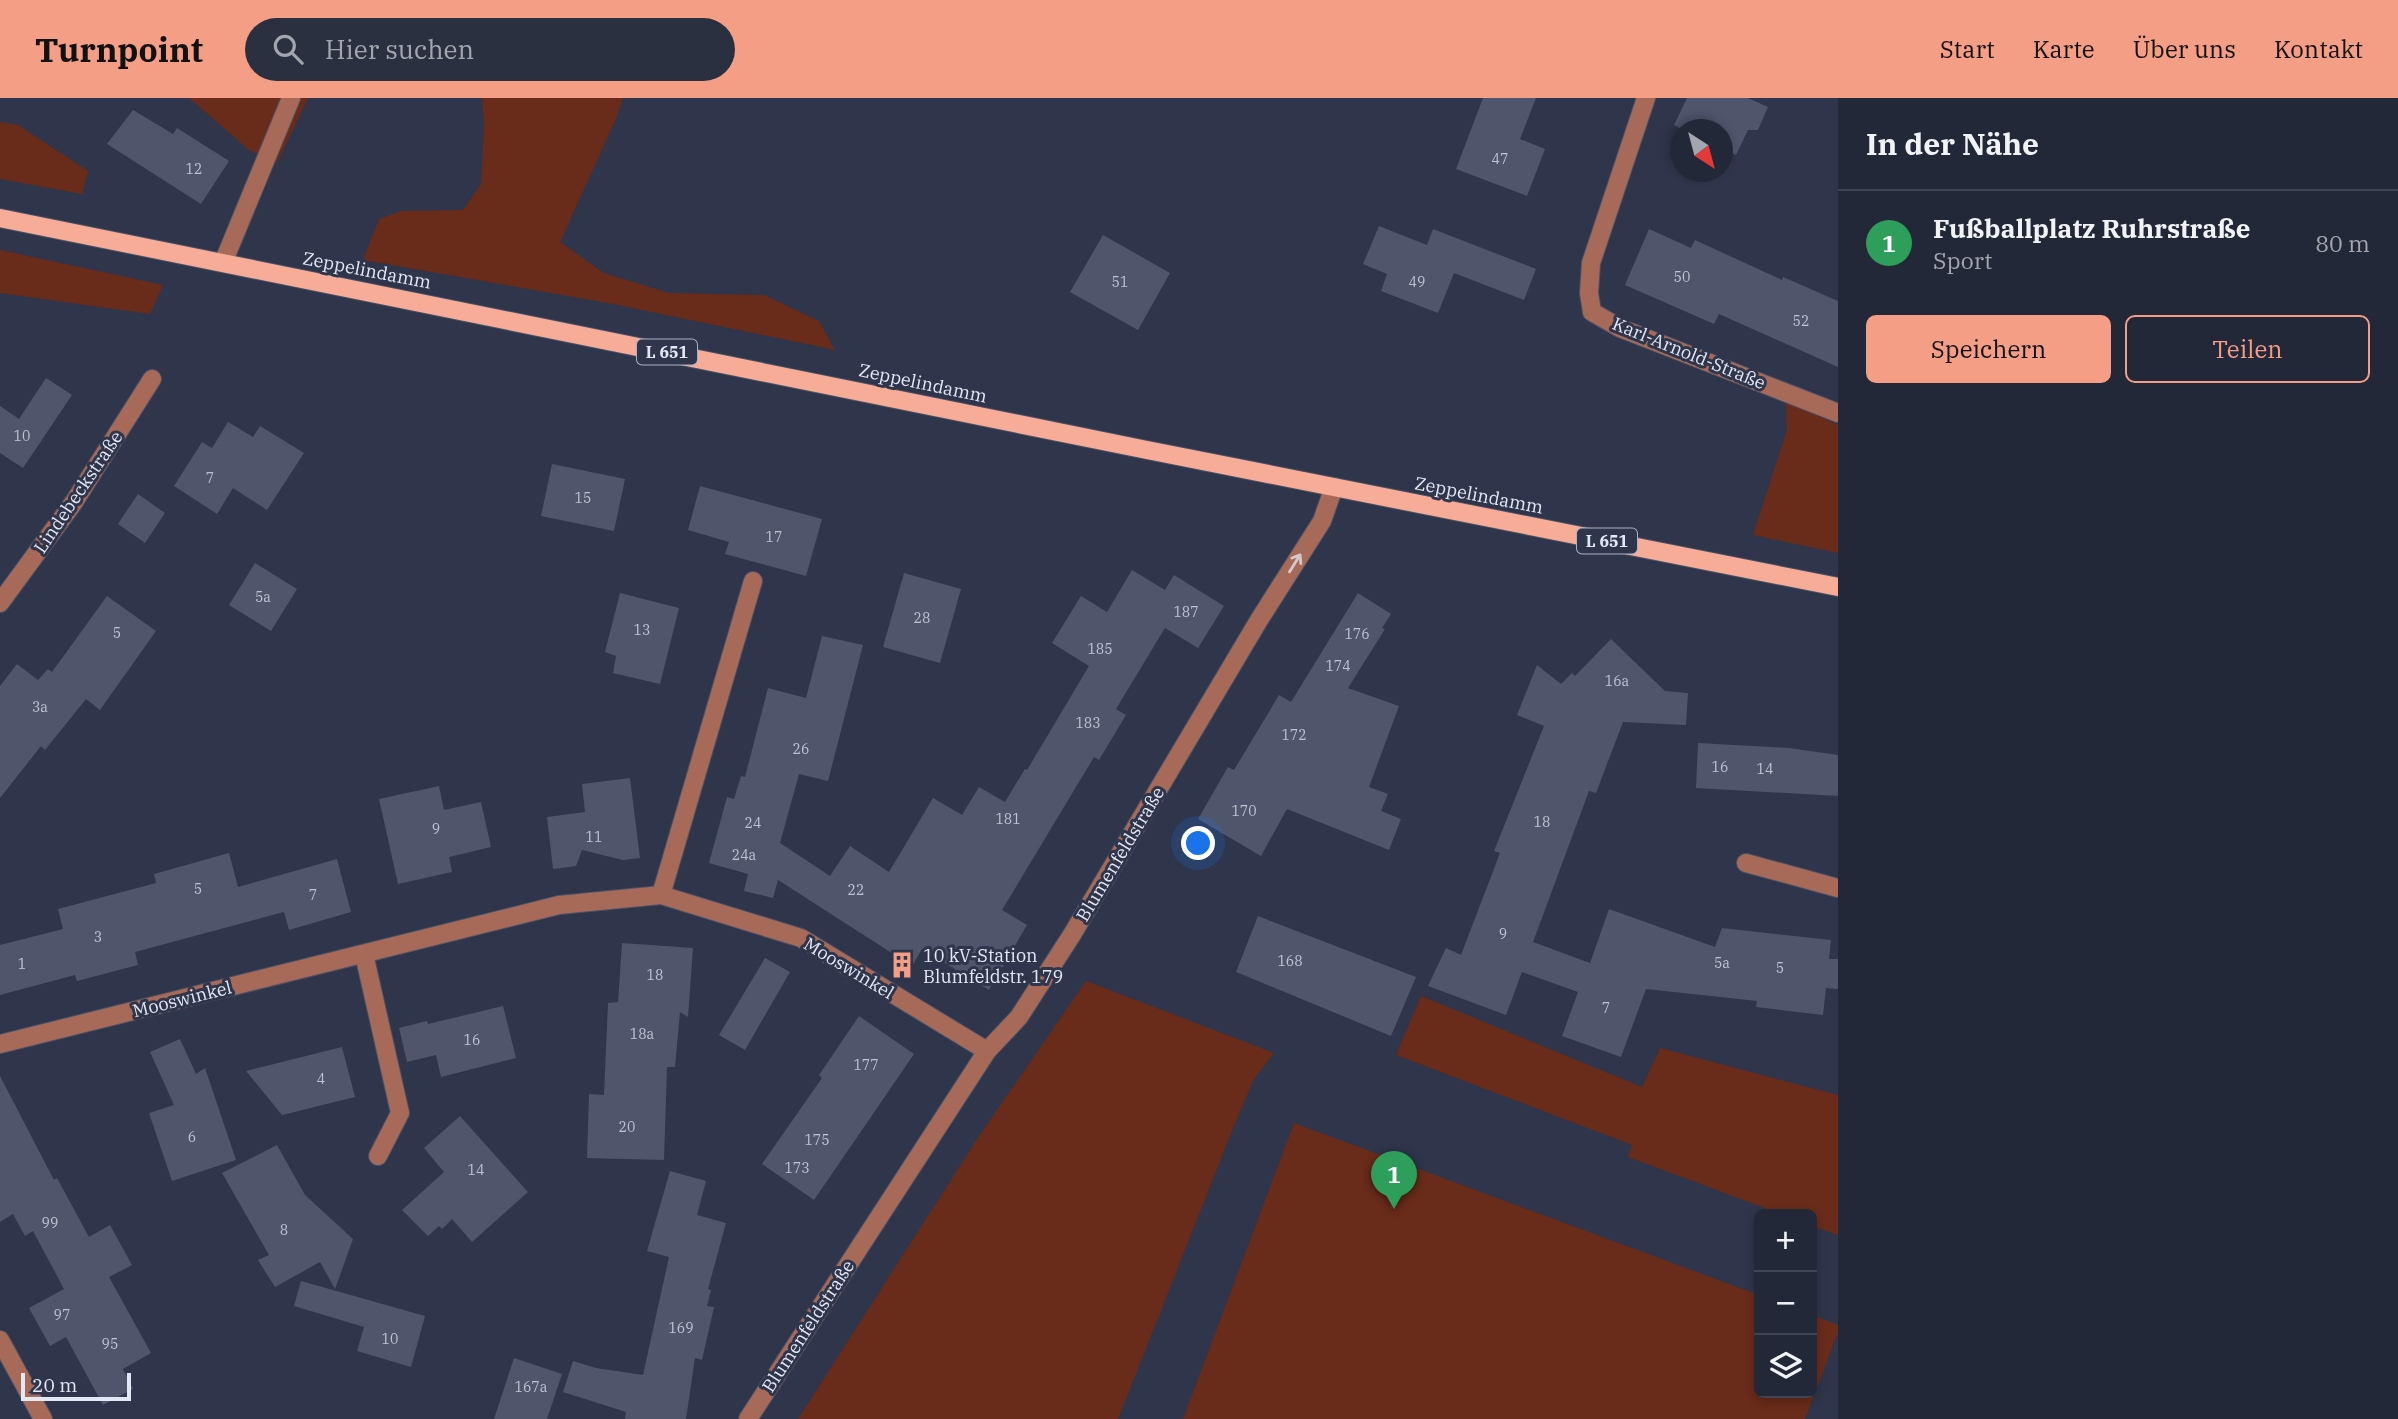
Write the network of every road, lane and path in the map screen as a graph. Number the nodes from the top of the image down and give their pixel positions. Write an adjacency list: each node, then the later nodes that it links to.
1 (291, 98): 4 (street)
2 (1646, 98): 6 (street, Karl-Arnold-Straße)
3 (0, 218): 4 (main road, Zeppelindamm / L 651)
4 (223, 263): 7 (main road, Zeppelindamm / L 651)
5 (152, 379): 10 (street, Lindebeckstraße)
6 (1838, 413)
7 (1334, 487): 9 (main road, Zeppelindamm / L 651); 16 (street, Blumenfeldstraße, one-way to 7)
8 (753, 581): 13 (street)
9 (1838, 587)
10 (0, 603)
11 (1746, 863): 12 (street)
12 (1838, 888)
13 (661, 895): 14 (street, Mooswinkel); 16 (street, Mooswinkel)
14 (364, 954): 15 (street, Mooswinkel); 17 (street)
15 (0, 1044)
16 (987, 1051): 20 (street, Blumenfeldstraße)
17 (378, 1156)
18 (0, 1340): 19 (street)
19 (43, 1419)
20 (748, 1419)

